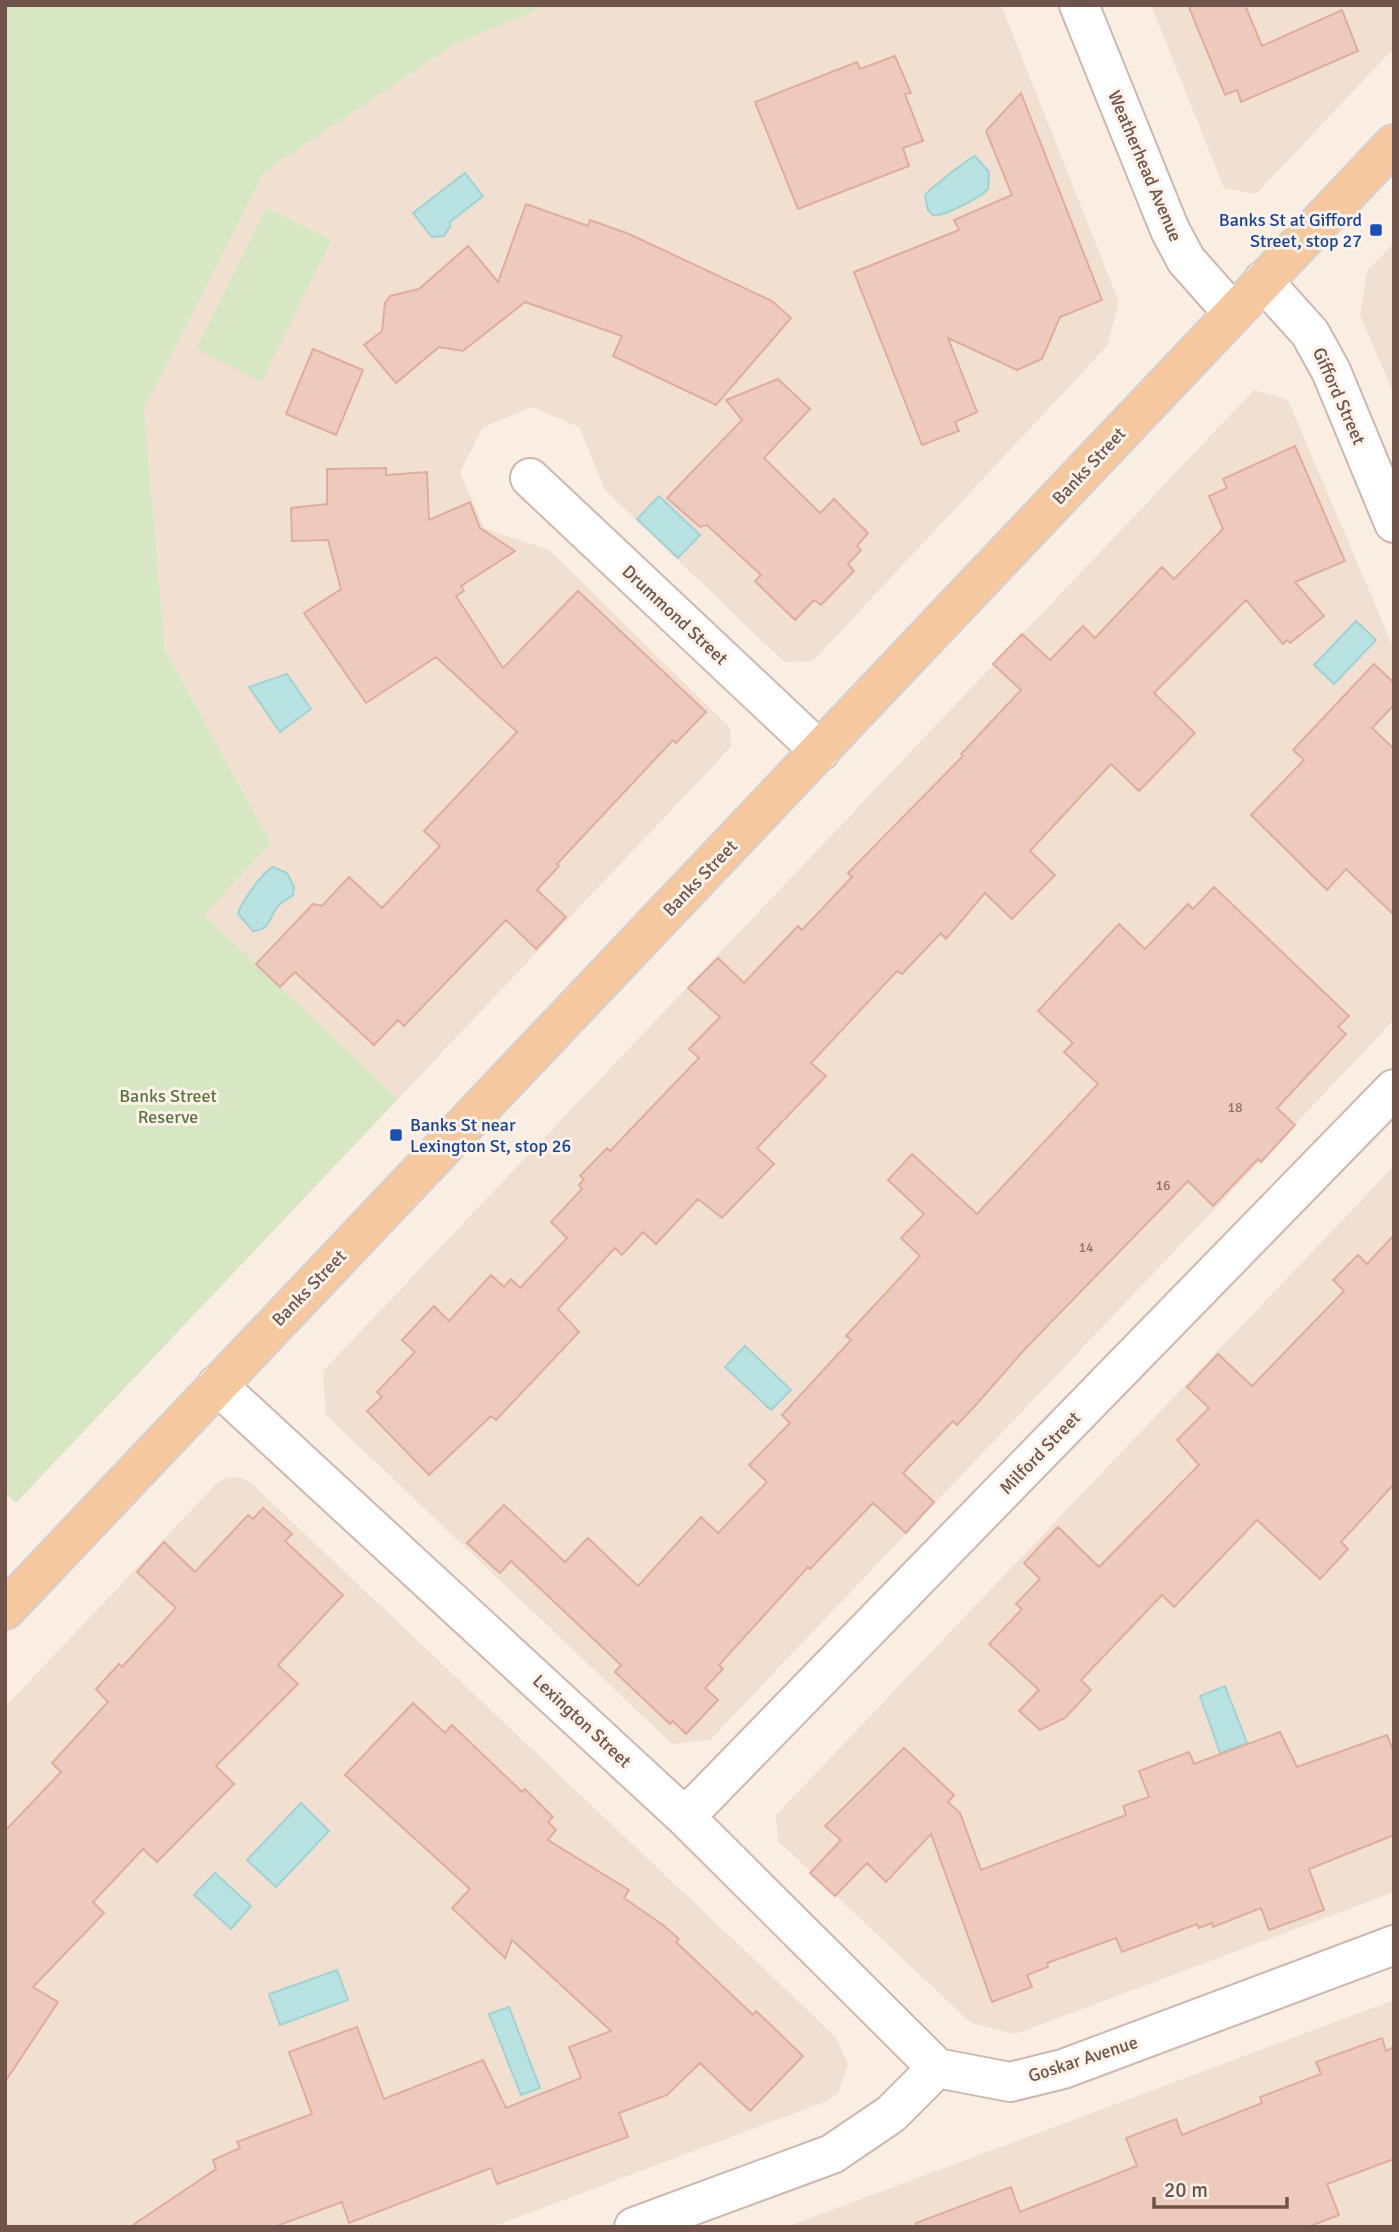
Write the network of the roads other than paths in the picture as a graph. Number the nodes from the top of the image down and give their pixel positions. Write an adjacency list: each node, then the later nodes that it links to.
1 (1079, 5): 4 (street, Weatherhead Avenue)
2 (1394, 144): 3 (main road, Banks Street)
3 (1263, 281): 4 (main road, Banks Street); 6 (street, Gifford Street)
4 (1233, 313): 7 (main road, Banks Street)
5 (530, 478): 7 (street, Drummond Street)
6 (1394, 523)
7 (820, 751): 9 (main road, Banks Street)
8 (1394, 1089): 11 (street, Milford Street)
9 (218, 1385): 10 (main road, Banks Street); 11 (street, Lexington Street)
10 (5, 1610)
11 (685, 1817): 13 (street, Lexington Street)
12 (1394, 1945): 13 (street, Goskar Avenue)
13 (937, 2068): 14 (street)
14 (634, 2227)

